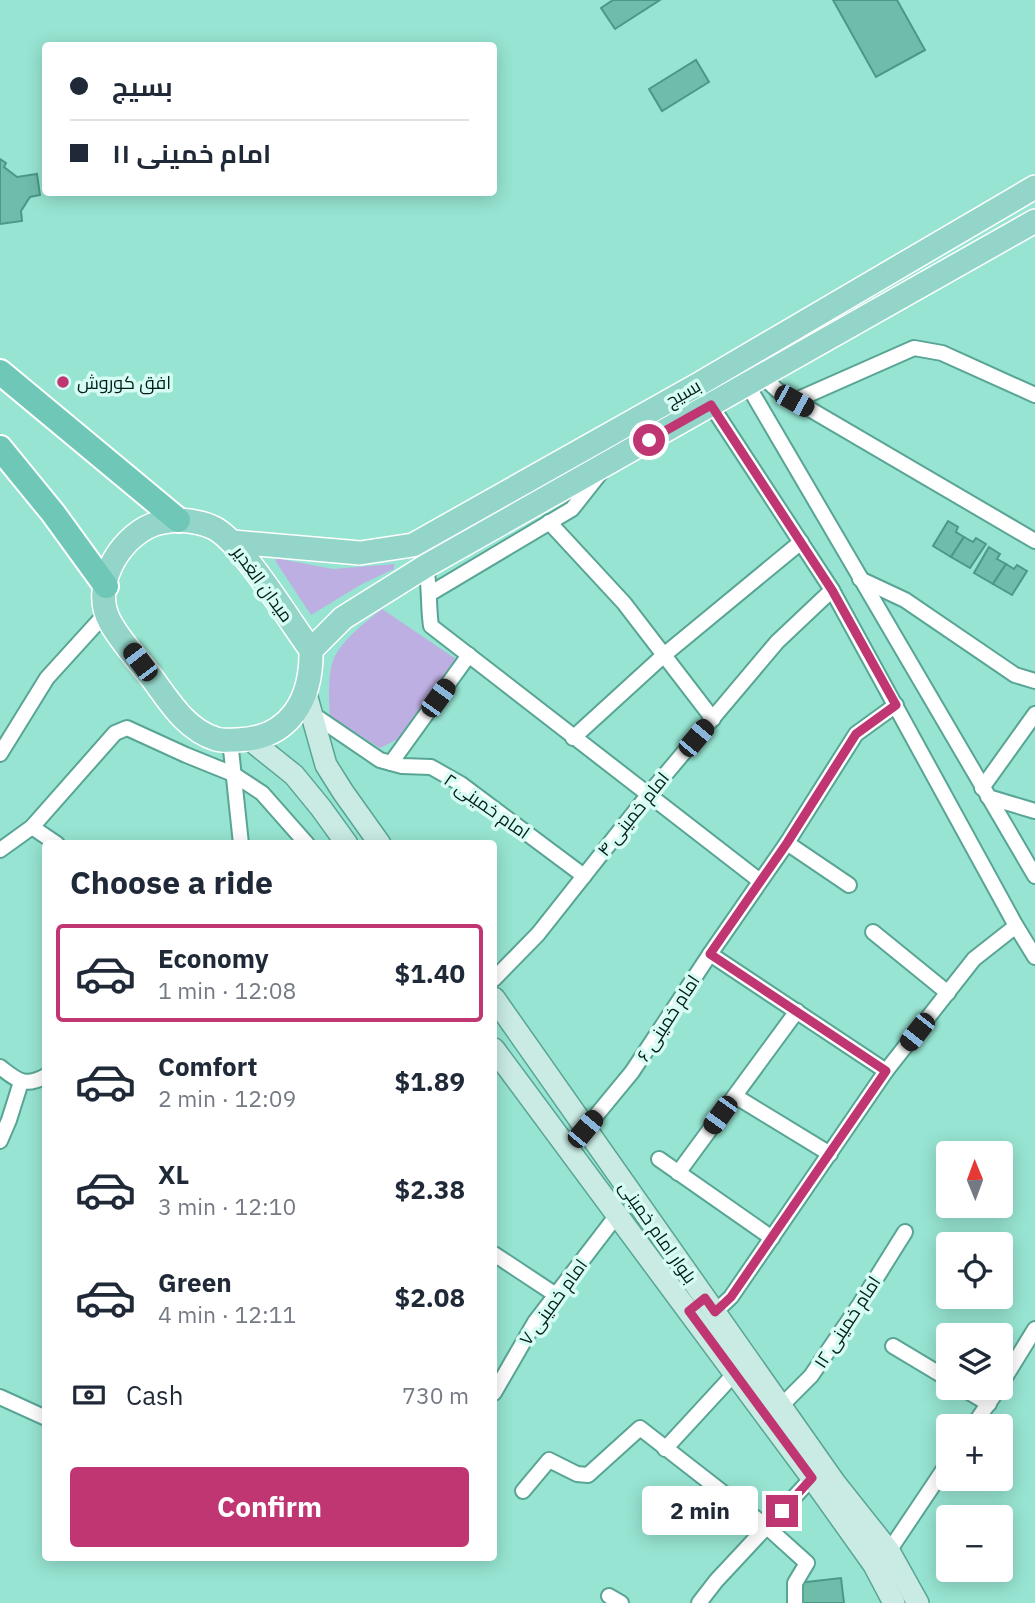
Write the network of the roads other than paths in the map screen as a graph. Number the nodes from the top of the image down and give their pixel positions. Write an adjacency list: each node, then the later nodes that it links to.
1 (1035, 187): 15 (main road, بسیج)
2 (1035, 221): 4 (main road, بسیج)
3 (0, 372): 10 (highway)
4 (754, 380): 6 (street); 7 (main road, بسیج); 17 (street)
5 (1035, 396): 6 (street)
6 (794, 401): 12 (street)
7 (711, 405): 9 (main road, بسیج); 14 (street)
8 (0, 448): 18 (highway)
9 (608, 463): 11 (street); 16 (main road, بسیج)
10 (178, 520): 13 (main road, میدان الغدیر); 18 (main road, میدان الغدیر)
11 (549, 522): 20 (street); 24 (street)
12 (1035, 541)
13 (233, 542): 15 (main road, بسیج); 22 (main road, میدان الغدیر)
14 (801, 542): 19 (street); 24 (street)
15 (413, 545): 16 (main road)
16 (426, 566): 20 (street); 22 (main road, بسیج)
17 (860, 579): 25 (street); 35 (street)
18 (106, 586): 21 (main road, میدان الغدیر)
19 (832, 590): 27 (street); 29 (street, امام خمینی ۴)
20 (431, 593): 23 (street)
21 (107, 612): 31 (main road, میدان الغدیر); 32 (street)
22 (310, 650): 26 (main road)
23 (469, 655): 30 (street); 33 (street)
24 (664, 655): 29 (street); 30 (street)
25 (1035, 681)
26 (309, 703): 31 (main road); 33 (street, امام خمینی ۲); 43 (main road)
27 (896, 705): 44 (street, امام خمینی ۶); 50 (street)
28 (1035, 714): 35 (street)
29 (713, 719): 36 (street, امام خمینی ۴)
30 (573, 738): 36 (street)
31 (239, 740): 34 (street); 42 (main road)
32 (0, 754)
33 (391, 763): 46 (street, امام خمینی ۲)
34 (233, 774): 38 (street); 40 (street); 41 (street)
35 (985, 793): 37 (street); 47 (street)
36 (648, 795): 46 (street, امام خمینی ۴); 48 (street)
37 (1035, 811)
38 (32, 827): 39 (street); 45 (street)
39 (51, 840)
40 (241, 840)
41 (303, 840)
42 (343, 840)
43 (377, 840)
44 (787, 843): 48 (street, امام خمینی ۶); 49 (street)
45 (0, 850)
46 (584, 876): 54 (street, امام خمینی ۴)
47 (1035, 876)
48 (760, 881): 52 (street, امام خمینی ۶)
49 (849, 885)
50 (1016, 926): 53 (street); 55 (street)
51 (873, 932): 55 (street)
52 (710, 954): 57 (street); 64 (street, امام خمینی ۶)
53 (1035, 957)
54 (497, 976)
55 (948, 993): 60 (street)
56 (497, 1002): 64 (main road, بلوار امام خمینی)
57 (797, 1011): 60 (street); 63 (street)
58 (497, 1060): 69 (main road, بلوار امام خمینی)
59 (0, 1067): 62 (street)
60 (886, 1071): 66 (street)
61 (42, 1078): 62 (street)
62 (21, 1082): 65 (street)
63 (735, 1096): 66 (street); 68 (street)
64 (585, 1129): 74 (main road, بلوار امام خمینی)
65 (0, 1141)
66 (830, 1154): 71 (street)
67 (659, 1159): 68 (street)
68 (678, 1173): 71 (street)
69 (617, 1215): 73 (street, امام خمینی ۷); 74 (main road, بلوار امام خمینی)
70 (905, 1231): 85 (street, امام خمینی ۱۲)
71 (772, 1238): 74 (street)
72 (497, 1256): 73 (street)
73 (556, 1295): 80 (street, امام خمینی ۷)
74 (703, 1307): 78 (main road, بلوار امام خمینی); 85 (main road, بلوار امام خمینی)
75 (1035, 1329): 77 (street)
76 (893, 1346): 79 (street)
77 (1013, 1365)
78 (736, 1372): 88 (street); 89 (main road, بلوار امام خمینی)
79 (936, 1372)
80 (497, 1388)
81 (0, 1396): 87 (street)
82 (982, 1400): 84 (street)
83 (991, 1400): 84 (street)
84 (989, 1404): 86 (street)
85 (781, 1406): 93 (main road, بلوار امام خمینی)
86 (982, 1414)
87 (42, 1416)
88 (664, 1449): 91 (street); 92 (street)
89 (812, 1478): 92 (street); 96 (main road, بلوار امام خمینی)
90 (936, 1481): 93 (street)
91 (523, 1491)
92 (767, 1527): 94 (street); 95 (street)
93 (889, 1551): 97 (main road, بلوار امام خمینی)
94 (699, 1603)
95 (795, 1603)
96 (894, 1603)
97 (918, 1603)

